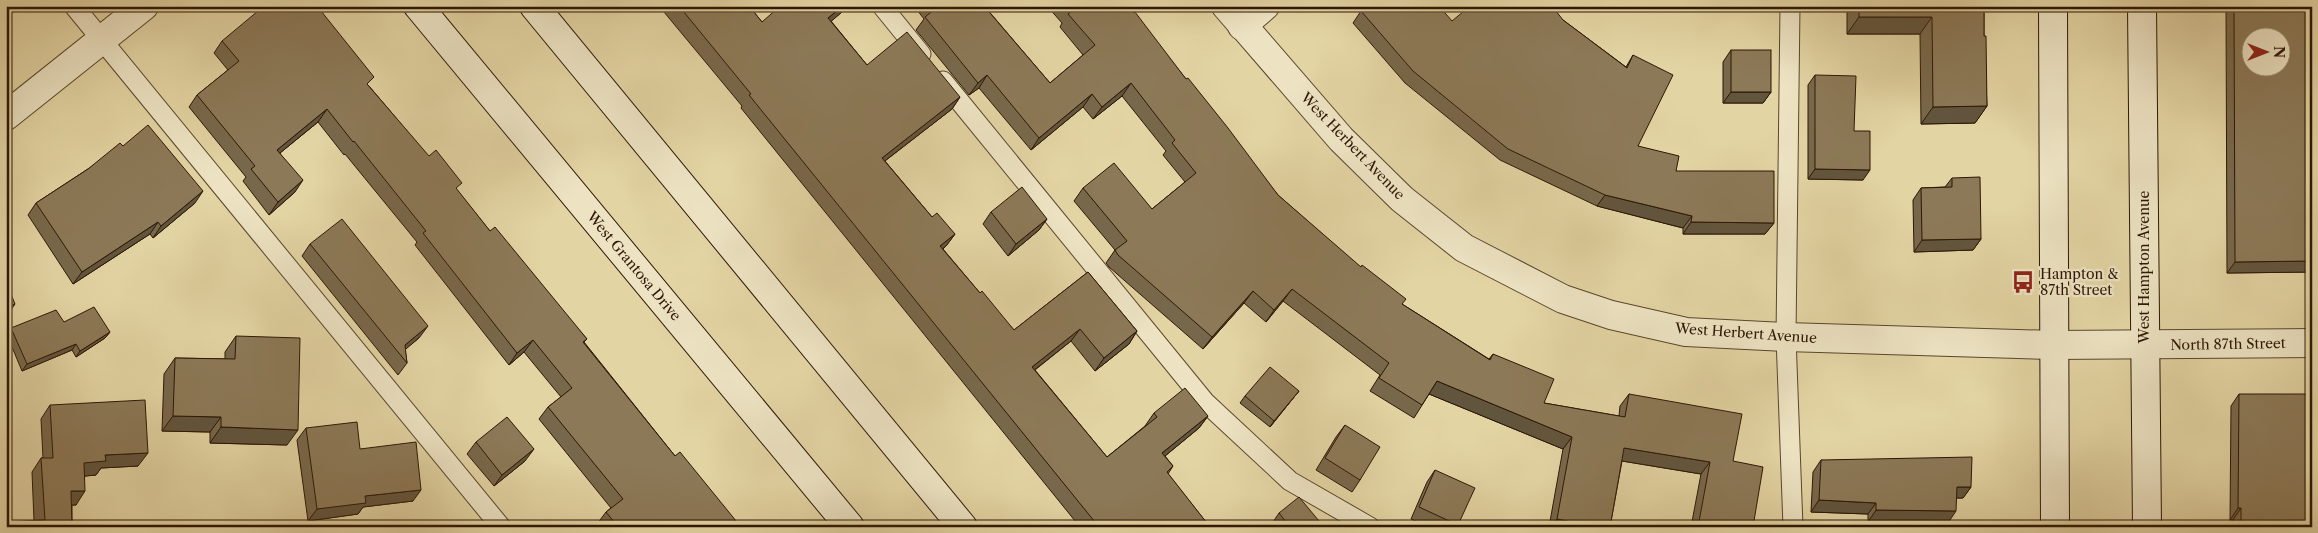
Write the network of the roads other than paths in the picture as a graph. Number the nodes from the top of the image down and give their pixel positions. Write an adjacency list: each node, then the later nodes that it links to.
1 (74, 6): 11 (lane)
2 (144, 6): 11 (street)
3 (418, 6): 18 (street, West Grantosa Drive)
4 (534, 6): 19 (street)
5 (882, 6): 20 (lane)
6 (1265, 6): 10 (street)
7 (1790, 6): 13 (lane)
8 (2053, 6): 15 (street)
9 (2142, 6): 16 (street, West Hampton Avenue)
10 (1234, 16): 13 (street, West Herbert Avenue)
11 (102, 41): 12 (street); 17 (lane)
12 (6, 116)
13 (1786, 337): 15 (street, West Herbert Avenue); 21 (lane)
14 (2312, 343): 16 (street, North 87th Street)
15 (2053, 345): 16 (street, West Herbert Avenue); 22 (street)
16 (2145, 346): 23 (street, West Hampton Avenue)
17 (501, 527)
18 (850, 527)
19 (963, 527)
20 (1370, 527)
21 (1793, 527)
22 (2054, 527)
23 (2147, 527)

